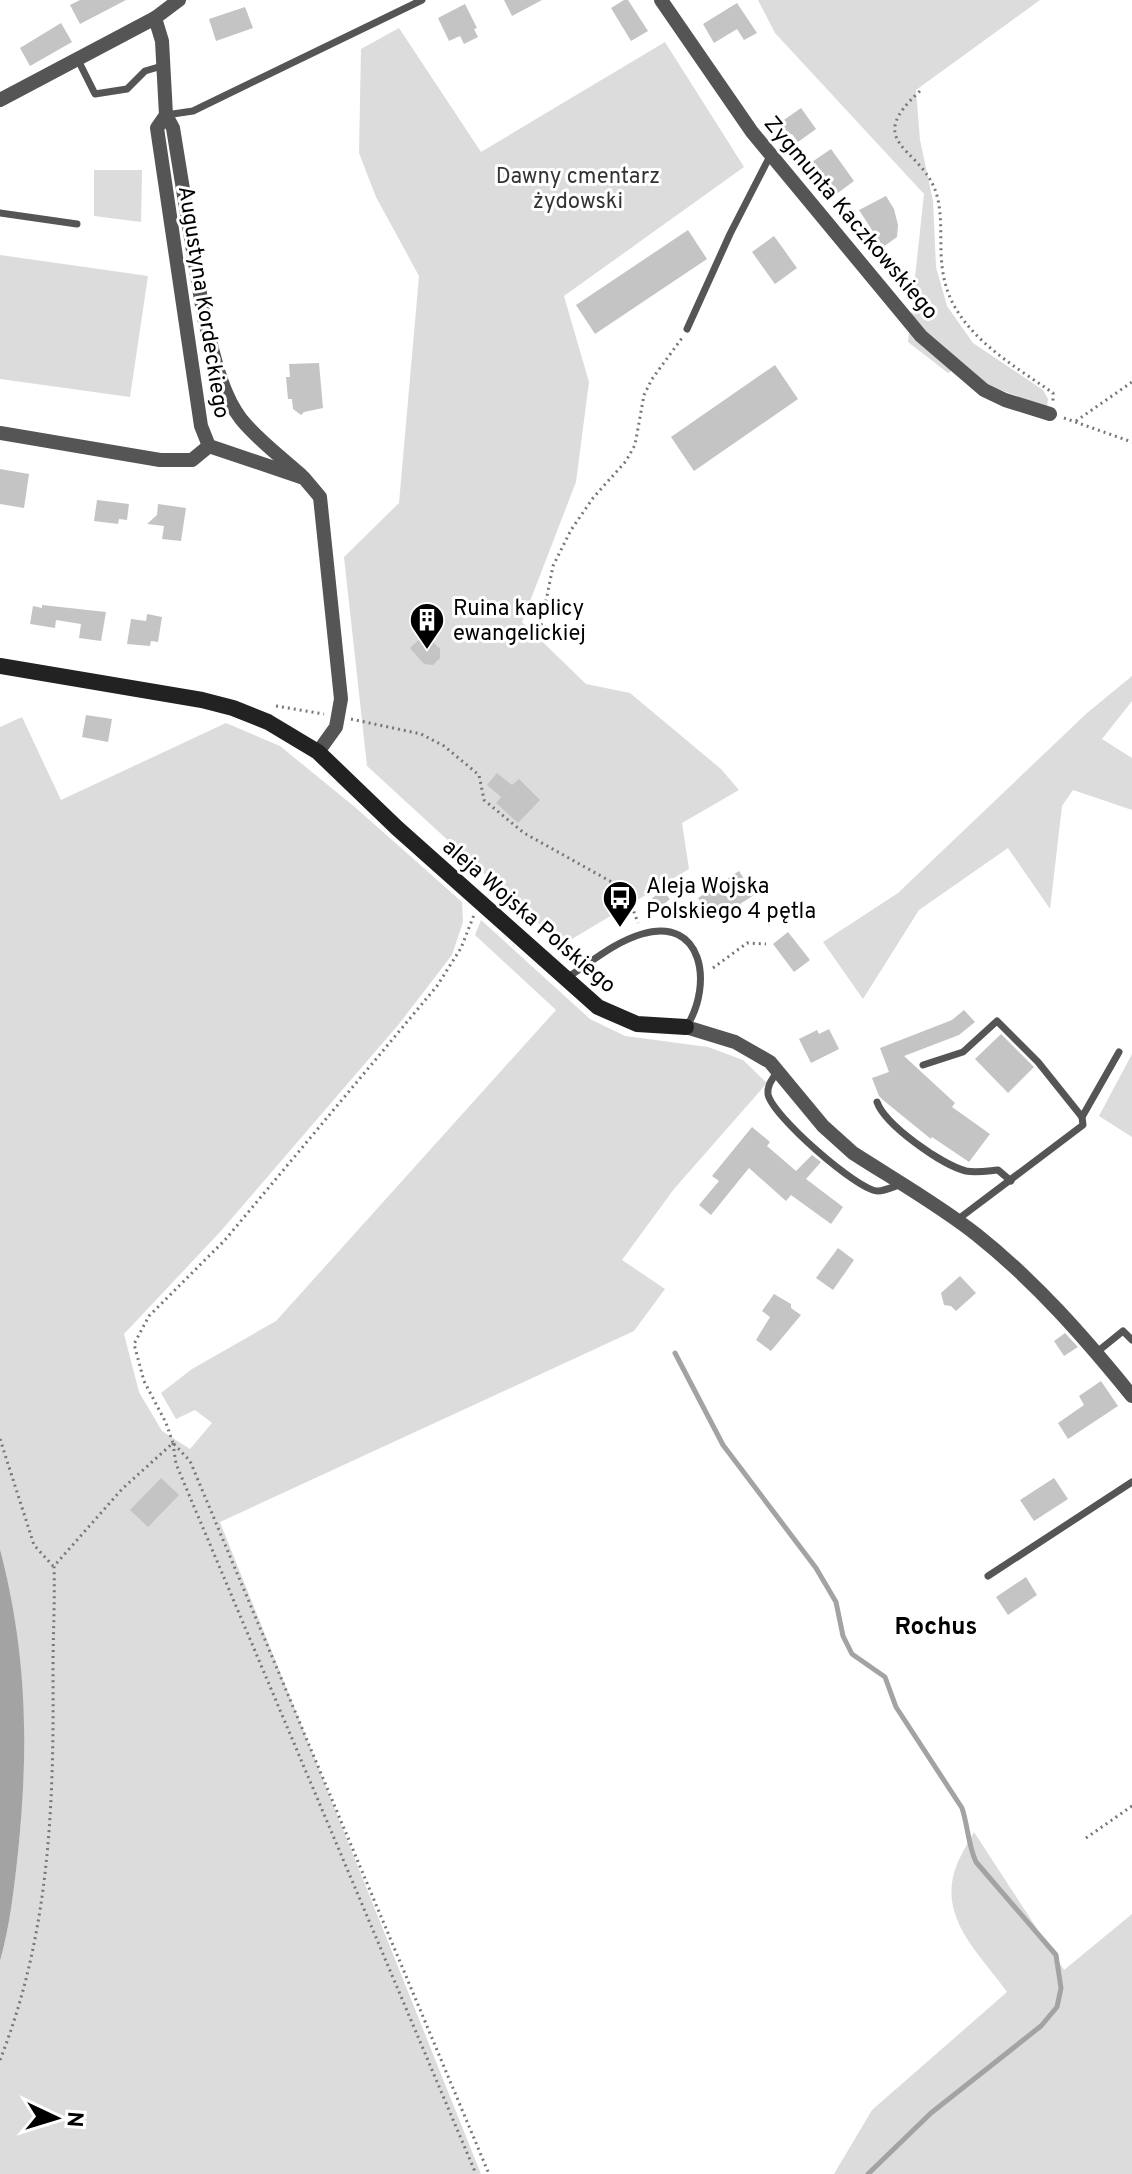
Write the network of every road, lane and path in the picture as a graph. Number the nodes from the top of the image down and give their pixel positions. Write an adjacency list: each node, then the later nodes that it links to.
1 (179, 0): 4 (street)
2 (422, 0): 9 (lane)
3 (661, 0): 10 (street, Zygmunta Kaczkowskiego)
4 (155, 18): 5 (street); 6 (street, Augustyna Kordeckiego)
5 (78, 60): 6 (lane); 8 (street)
6 (163, 66): 9 (street, Augustyna Kordeckiego)
7 (920, 91): 15 (path)
8 (0, 100)
9 (166, 115): 19 (street, Augustyna Kordeckiego); 20 (street, Augustyna Kordeckiego)
10 (770, 156): 13 (lane); 15 (street, Zygmunta Kaczkowskiego)
11 (0, 213): 12 (lane)
12 (77, 224)
13 (687, 329): 21 (path)
14 (1132, 382): 16 (path)
15 (1050, 414): 16 (path)
16 (1076, 421): 18 (path)
17 (0, 433): 19 (street)
18 (1132, 442)
19 (209, 446): 20 (street, Augustyna Kordeckiego)
20 (304, 478): 24 (street, Augustyna Kordeckiego)
21 (540, 631)
22 (0, 666): 25 (street, aleja Wojska Polskiego)
23 (268, 705): 24 (path)
24 (340, 716): 25 (street); 27 (path)
25 (318, 752): 26 (street, aleja Wojska Polskiego)
26 (479, 900): 30 (street, aleja Wojska Polskiego); 44 (path)
27 (642, 934): 30 (lane); 31 (lane)
28 (766, 944): 29 (path)
29 (713, 968)
30 (565, 979): 31 (street, aleja Wojska Polskiego)
31 (686, 1027): 34 (street, aleja Wojska Polskiego)
32 (1119, 1052): 36 (lane)
33 (923, 1065): 36 (lane)
34 (779, 1071): 38 (street, aleja Wojska Polskiego); 38 (lane)
35 (877, 1102): 37 (lane)
36 (1082, 1117): 37 (lane)
37 (1011, 1181): 39 (lane)
38 (902, 1184): 39 (street, aleja Wojska Polskiego)
39 (957, 1220): 41 (street, aleja Wojska Polskiego)
40 (1132, 1340): 41 (lane)
41 (1097, 1352): 42 (street, aleja Wojska Polskiego)
42 (1132, 1396)
43 (0, 1439): 46 (path)
44 (173, 1443): 46 (path); 51 (path); 52 (path)
45 (1132, 1482): 47 (lane)
46 (54, 1566): 50 (path)
47 (988, 1576)
48 (1132, 1806): 49 (path)
49 (1086, 1838)
50 (0, 2060)
51 (476, 2174)
52 (489, 2174)

